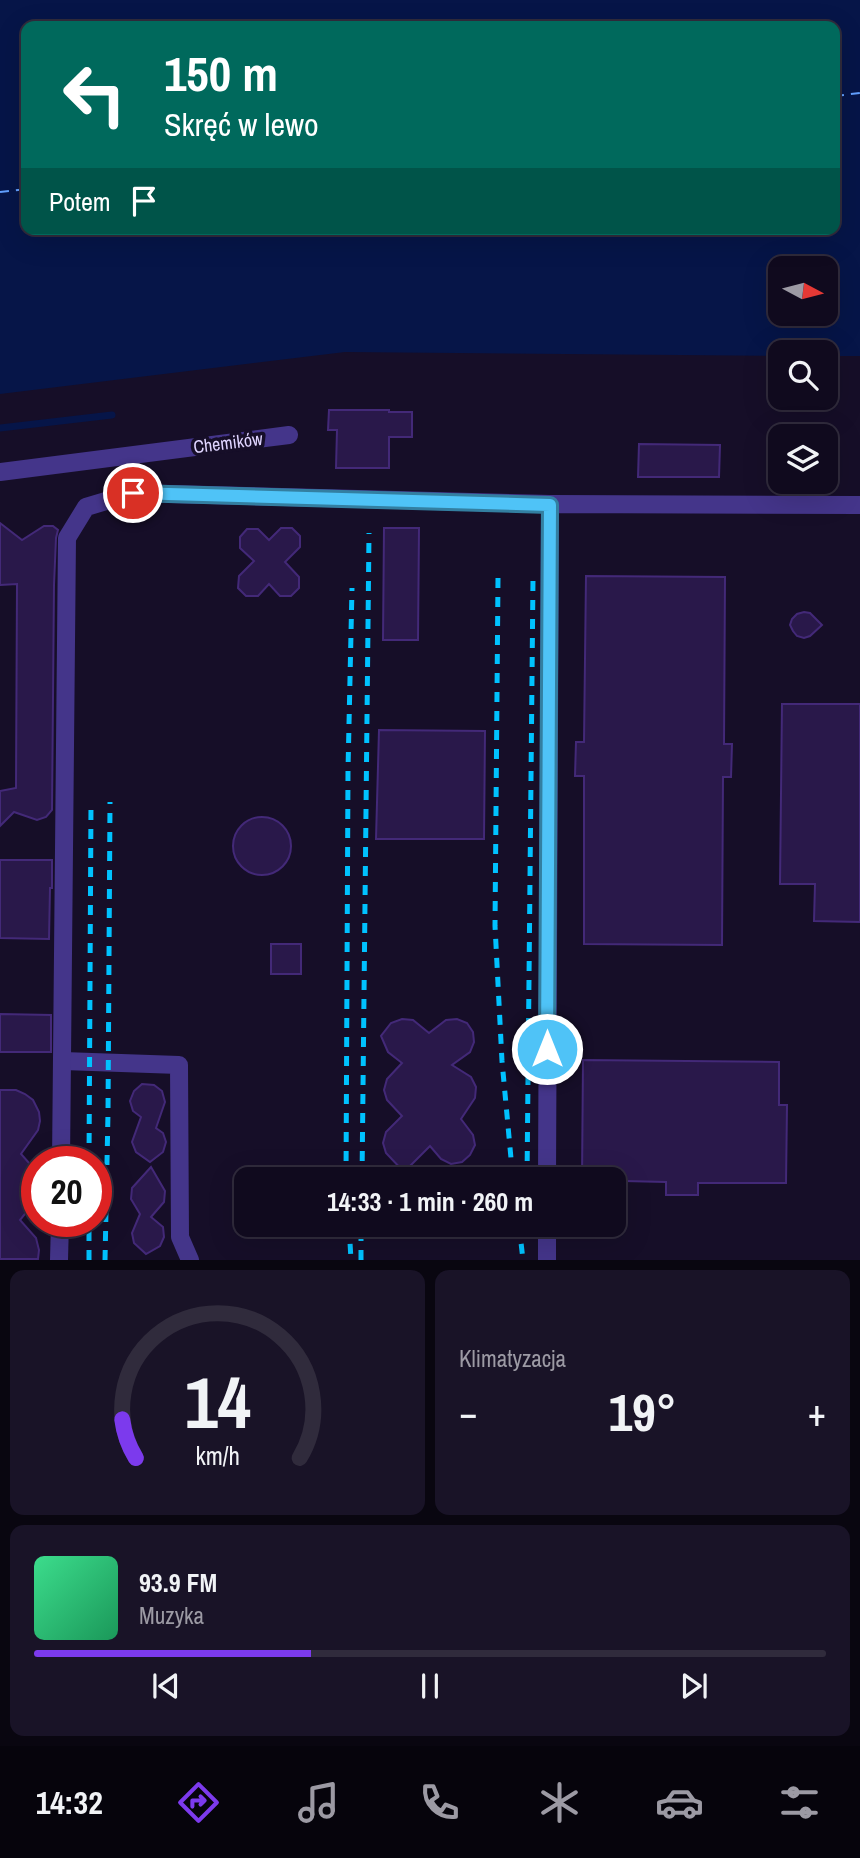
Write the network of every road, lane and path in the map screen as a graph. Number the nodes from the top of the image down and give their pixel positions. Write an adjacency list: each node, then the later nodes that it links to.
1 (289, 435): 2 (lane, Chemików)
2 (0, 472)
3 (550, 505): 4 (lane); 5 (lane); 7 (lane)
4 (860, 505)
5 (63, 1061): 6 (lane); 11 (lane)
6 (61, 1146)
7 (547, 1167)
8 (60, 1237): 10 (lane)
9 (547, 1237): 12 (lane)
10 (59, 1259)
11 (190, 1259)
12 (547, 1259)

